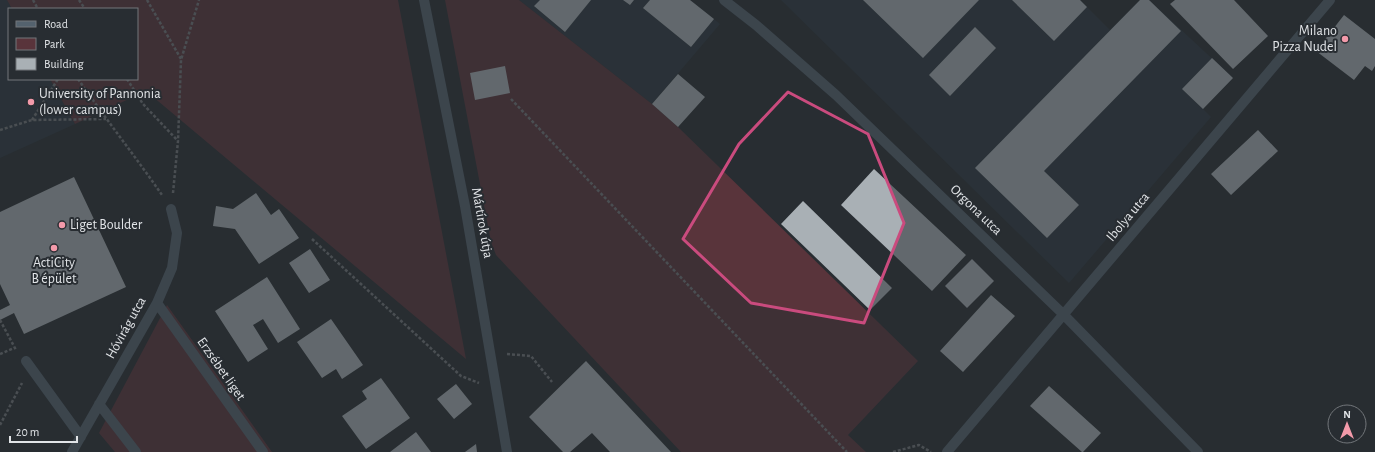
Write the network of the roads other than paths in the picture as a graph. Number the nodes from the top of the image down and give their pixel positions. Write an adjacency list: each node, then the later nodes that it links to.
1 (424, 0): 13 (street, Mártírok útja)
2 (724, 0): 6 (street, Orgona utca)
3 (1330, 0): 6 (street, Ibolya utca)
4 (171, 209): 5 (street, Hóvirág utca)
5 (157, 303): 8 (street, Hóvirág utca); 12 (street, Erzsébet liget)
6 (1063, 314): 14 (street, Ibolya utca); 15 (street, Orgona utca)
7 (26, 361): 9 (street)
8 (99, 404): 9 (street, Hóvirág utca); 11 (street)
9 (80, 437): 10 (street, Hóvirág utca)
10 (72, 452)
11 (136, 452)
12 (263, 452)
13 (508, 452)
14 (947, 452)
15 (1198, 452)

